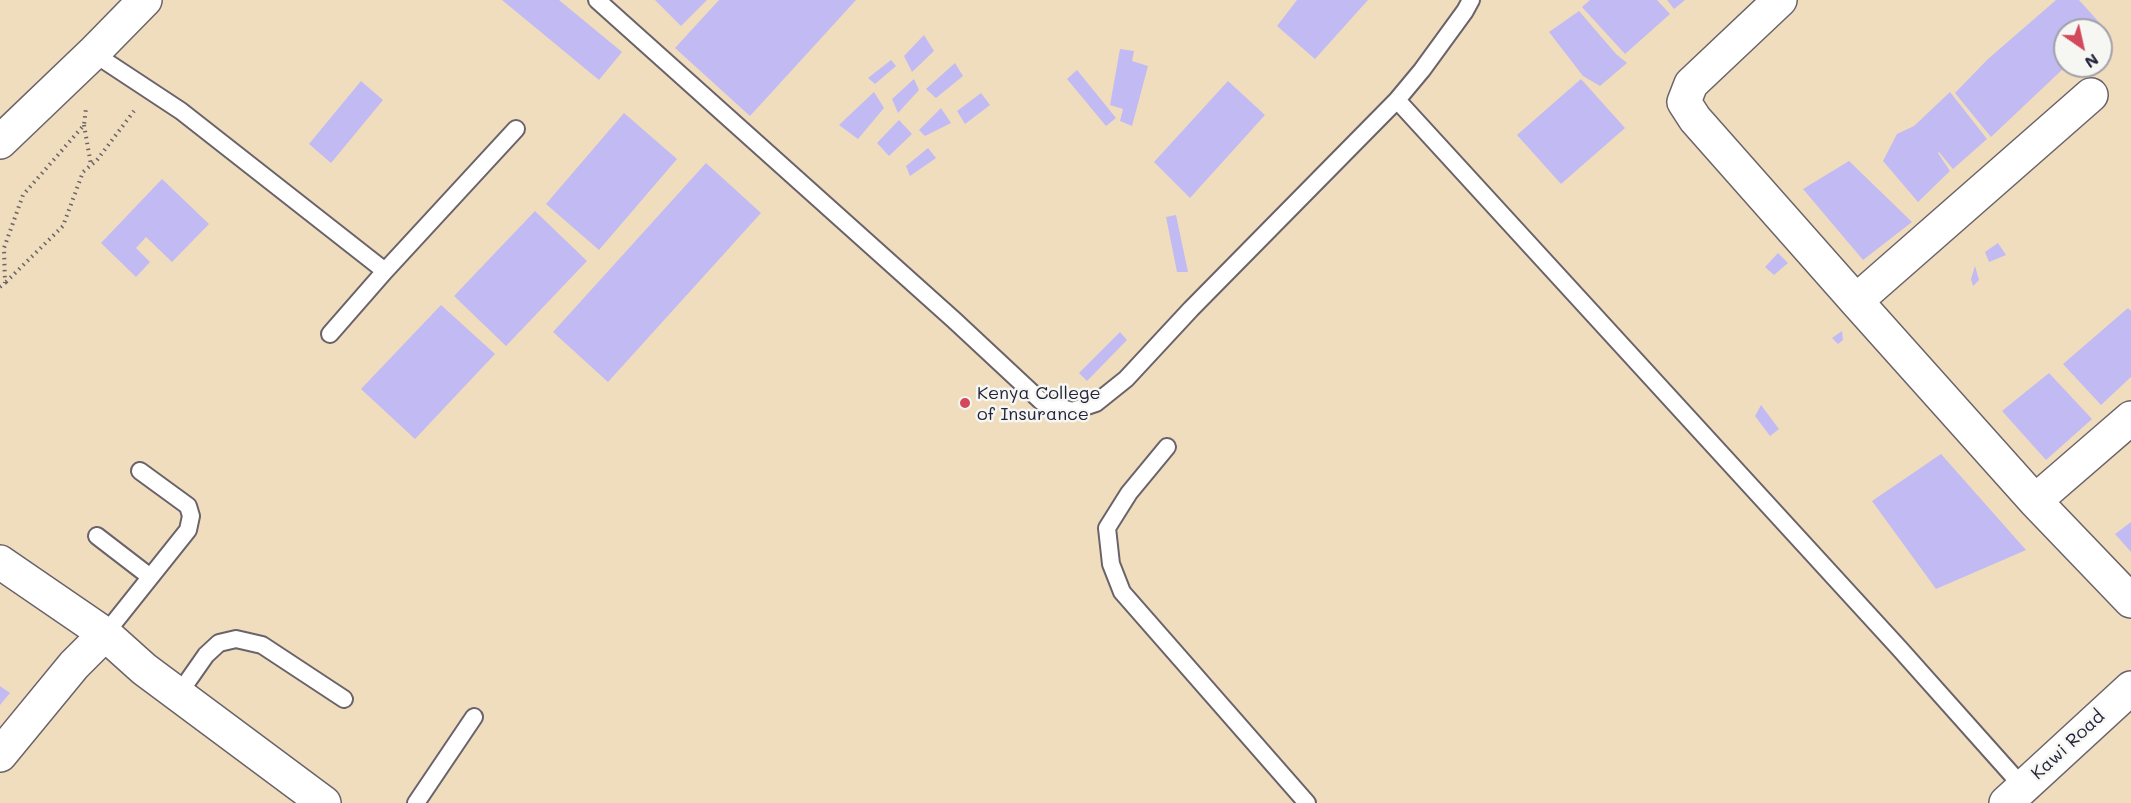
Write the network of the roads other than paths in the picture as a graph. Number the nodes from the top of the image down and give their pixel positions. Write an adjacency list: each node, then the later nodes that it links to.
1 (145, 0): 5 (street)
2 (597, 0): 7 (lane)
3 (1471, 0): 7 (lane)
4 (1780, 0): 11 (street)
5 (93, 54): 9 (street); 10 (lane)
6 (2091, 95): 11 (street)
7 (1397, 100): 27 (lane)
8 (516, 129): 10 (lane)
9 (0, 142)
10 (385, 271): 12 (lane)
11 (1856, 301): 16 (street)
12 (330, 334)
13 (2131, 418): 16 (street)
14 (1167, 447): 30 (lane)
15 (140, 471): 19 (lane)
16 (2035, 501): 20 (street)
17 (97, 536): 19 (lane)
18 (0, 562): 21 (street)
19 (149, 576): 21 (lane)
20 (2131, 601)
21 (105, 634): 23 (street); 26 (street)
22 (2131, 688): 27 (street, Kawi Road)
23 (178, 694): 24 (lane); 28 (street)
24 (344, 699)
25 (474, 717): 29 (lane)
26 (0, 755)
27 (2014, 795)
28 (324, 803)
29 (416, 803)
30 (1307, 803)

